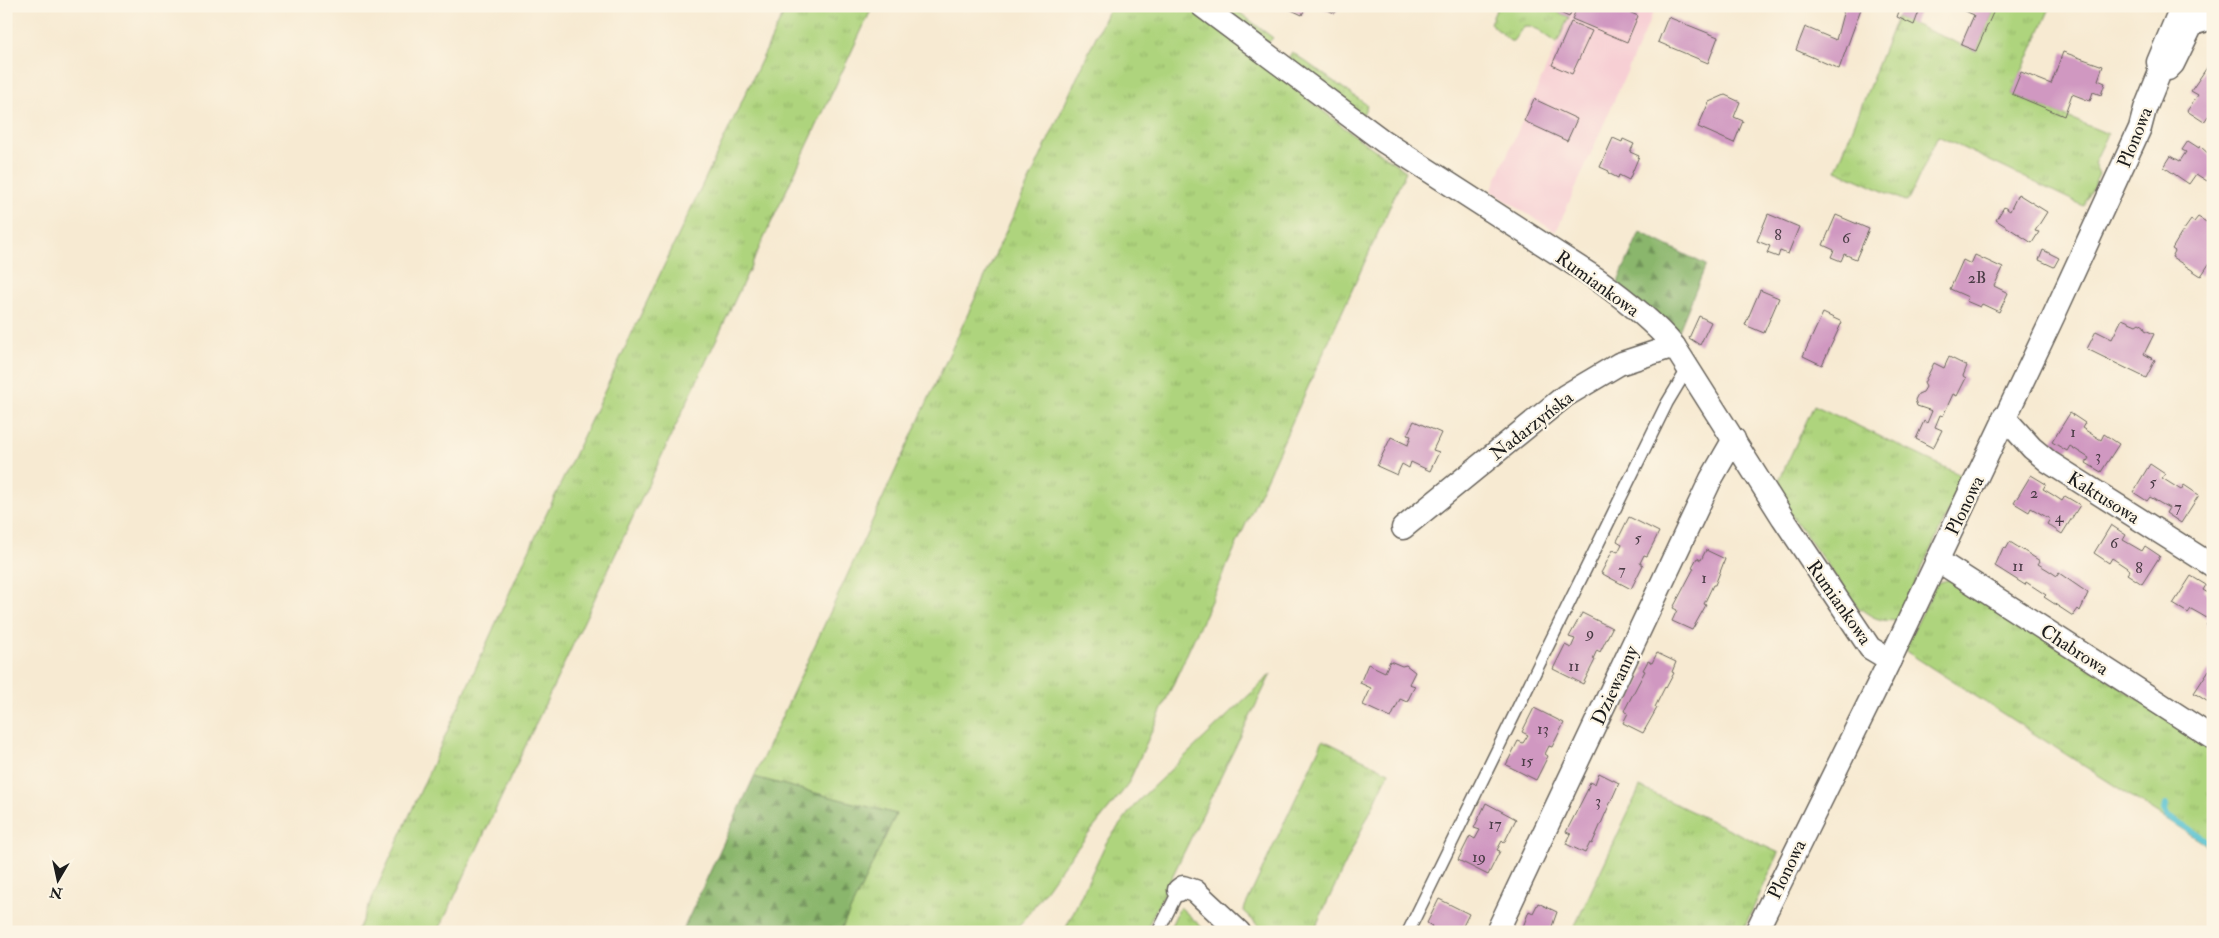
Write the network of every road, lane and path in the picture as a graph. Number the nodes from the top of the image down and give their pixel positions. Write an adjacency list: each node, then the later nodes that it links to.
1 (1202, 6): 3 (street, Rumiankowa)
2 (2194, 19): 5 (street, Plonowa)
3 (1674, 346): 4 (street, Rumiankowa); 7 (street, Nadarzyńska)
4 (1688, 368): 6 (street, Rumiankowa); 15 (lane)
5 (2004, 417): 8 (street, Plonowa); 9 (street, Kaktusowa)
6 (1734, 439): 10 (street, Rumiankowa); 16 (street, Dziewanny)
7 (1403, 528)
8 (1937, 560): 10 (street, Plonowa); 11 (street, Chabrowa)
9 (2213, 566)
10 (1890, 660): 17 (street, Plonowa)
11 (2213, 738)
12 (1179, 890): 13 (lane); 14 (street)
13 (1158, 932)
14 (1239, 932)
15 (1408, 932)
16 (1497, 932)
17 (1756, 932)

